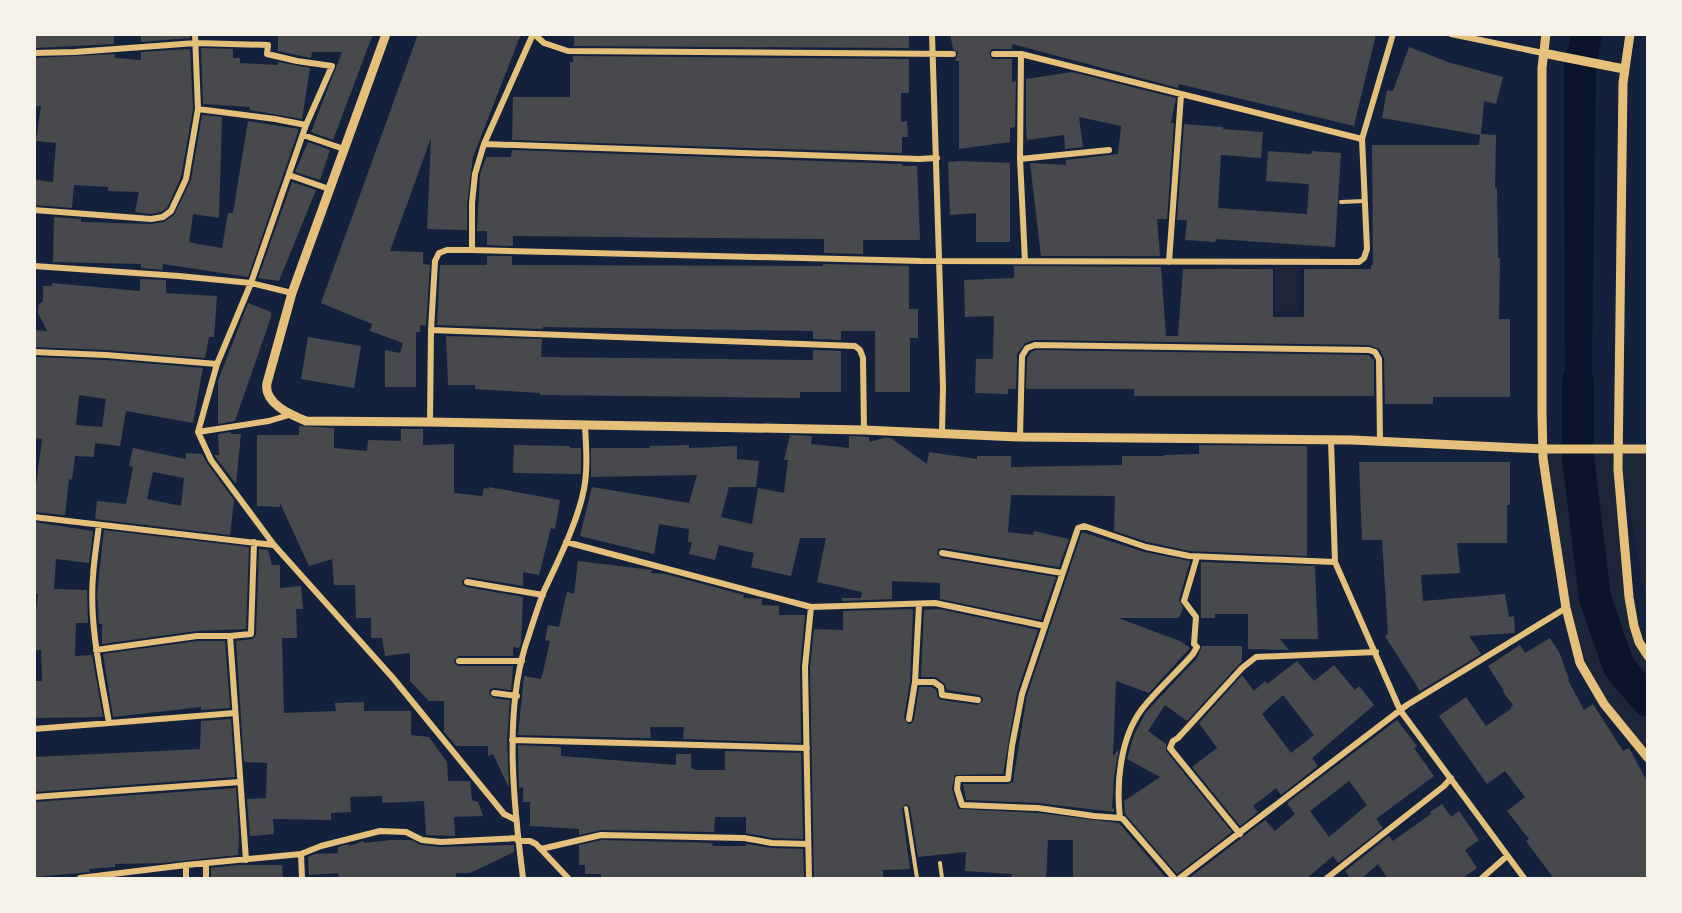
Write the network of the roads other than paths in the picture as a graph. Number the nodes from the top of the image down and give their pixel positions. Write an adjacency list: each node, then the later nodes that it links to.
1 (195, 34): 9 (street)
2 (386, 34): 23 (street)
3 (533, 34): 11 (street); 22 (street)
4 (932, 34): 11 (street)
5 (1393, 34): 21 (street)
6 (1451, 34): 15 (street)
7 (1546, 34): 15 (street)
8 (1630, 34): 16 (street)
9 (196, 43): 10 (street); 18 (street); 19 (street)
10 (34, 53)
11 (933, 53): 12 (street); 25 (street)
12 (953, 54)
13 (994, 54): 14 (street)
14 (1021, 54): 17 (street); 26 (street)
15 (1548, 54): 16 (street); 52 (street)
16 (1624, 69): 51 (street)
17 (1181, 95): 21 (street); 35 (street)
18 (198, 109): 19 (street); 31 (street)
19 (306, 125): 20 (street)
20 (303, 135): 23 (street); 27 (street)
21 (1362, 139): 29 (street)
22 (484, 144): 25 (street); 32 (street)
23 (344, 149): 28 (street)
24 (1109, 150): 26 (street)
25 (937, 158): 33 (street)
26 (1020, 159): 34 (street)
27 (289, 175): 28 (street); 37 (street)
28 (329, 189): 38 (street)
29 (1365, 201): 30 (lane); 35 (street)
30 (1341, 202)
31 (34, 210)
32 (472, 250): 33 (street); 39 (street)
33 (938, 261): 34 (street); 47 (street)
34 (1025, 261): 35 (street)
35 (1169, 262)
36 (34, 266): 37 (street)
37 (251, 283): 38 (street); 41 (street)
38 (292, 293): 42 (street)
39 (431, 330): 43 (street); 45 (street)
40 (34, 352): 41 (street)
41 (217, 364): 46 (street)
42 (289, 415): 43 (street); 46 (street)
43 (430, 422): 44 (street)
44 (585, 425): 45 (street); 57 (street)
45 (864, 430): 47 (street)
46 (198, 432): 58 (street)
47 (942, 433): 48 (street)
48 (1020, 437): 49 (street); 50 (street)
49 (1331, 440): 50 (street); 61 (street)
50 (1380, 442): 52 (street)
51 (1619, 448): 52 (street); 53 (street); 72 (street)
52 (1547, 449): 67 (street)
53 (1647, 449)
54 (34, 518): 55 (street)
55 (99, 525): 56 (street); 70 (street)
56 (254, 542): 58 (street); 69 (street)
57 (566, 542): 64 (street); 66 (street)
58 (274, 545): 92 (street)
59 (942, 553): 62 (street)
60 (1197, 557): 61 (street); 62 (street); 91 (street)
61 (1335, 562): 71 (street)
62 (1062, 573): 68 (street)
63 (467, 582): 64 (street)
64 (543, 595): 74 (street)
65 (920, 604): 66 (street); 68 (street); 75 (street)
66 (811, 607): 85 (street)
67 (1566, 608): 79 (street); 86 (street)
68 (1046, 626): 91 (street)
69 (230, 636): 70 (street); 80 (street)
70 (96, 650): 82 (street)
71 (1376, 652): 79 (street); 93 (street)
72 (1647, 656)
73 (459, 661): 74 (street)
74 (522, 661): 77 (street)
75 (915, 682): 78 (street); 81 (street)
76 (494, 693): 77 (street)
77 (517, 696): 84 (street)
78 (978, 700)
79 (1400, 710): 87 (street); 93 (street)
80 (235, 713): 82 (street); 88 (street)
81 (909, 719)
82 (109, 723): 83 (street)
83 (34, 729)
84 (512, 740): 85 (street); 92 (street)
85 (807, 748): 95 (street)
86 (1647, 758)
87 (1451, 778): 98 (street); 114 (street)
88 (240, 782): 89 (street); 99 (street)
89 (34, 797)
90 (906, 808): 110 (lane)
91 (1122, 818): 112 (street)
92 (516, 820): 94 (street)
93 (1240, 834): 113 (street)
94 (518, 840): 96 (street); 97 (street); 107 (street)
95 (808, 844): 96 (street); 109 (street)
96 (542, 849): 108 (street)
97 (301, 854): 99 (street); 106 (street)
98 (1507, 856): 115 (street); 116 (street)
99 (246, 860): 100 (street)
100 (206, 863): 102 (street); 105 (street)
101 (940, 863): 111 (lane)
102 (186, 865): 103 (street); 104 (street)
103 (80, 879)
104 (186, 879)
105 (206, 879)
106 (302, 879)
107 (523, 879)
108 (568, 879)
109 (809, 879)
110 (917, 879)
111 (942, 879)
112 (1174, 879)
113 (1180, 879)
114 (1327, 879)
115 (1482, 879)
116 (1524, 879)

